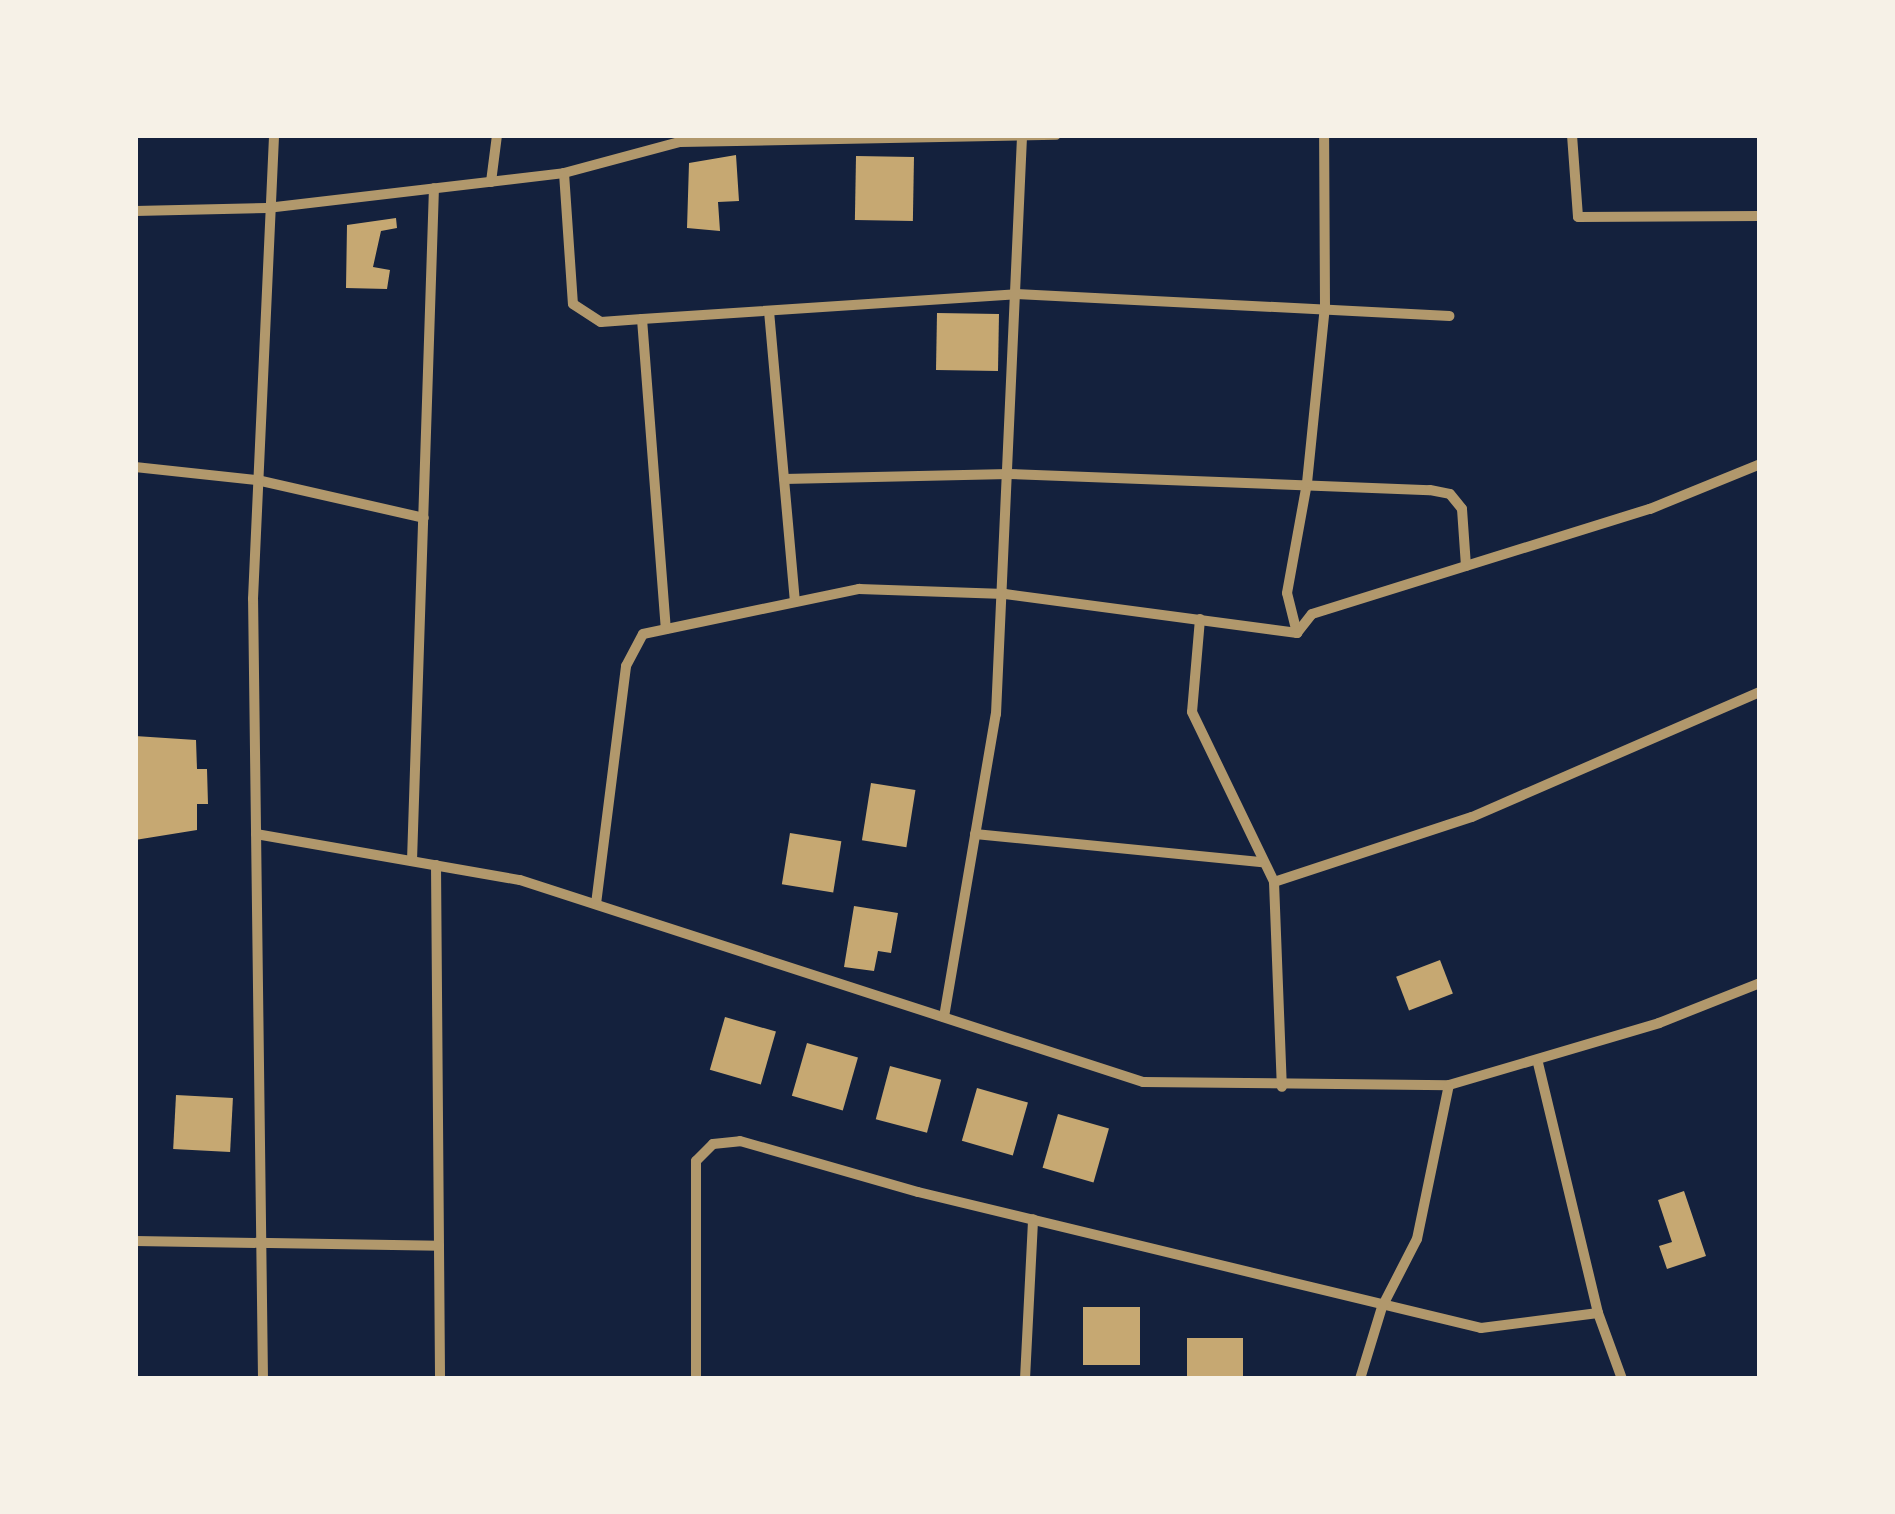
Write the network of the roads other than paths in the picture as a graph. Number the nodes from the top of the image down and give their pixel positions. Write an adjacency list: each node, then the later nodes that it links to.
1 (274, 135): 11 (street)
2 (498, 135): 9 (street)
3 (1056, 135): 6 (street)
4 (1324, 135): 15 (street)
5 (1572, 135): 13 (street)
6 (1022, 136): 7 (street); 14 (street)
7 (684, 138): 8 (street)
8 (564, 173): 9 (street); 18 (street)
9 (490, 182): 10 (street)
10 (434, 188): 11 (street); 25 (street)
11 (267, 208): 12 (street); 23 (street)
12 (135, 211)
13 (1760, 216)
14 (1016, 294): 15 (street); 16 (street); 21 (street)
15 (1326, 307): 17 (street); 24 (street)
16 (769, 310): 18 (street); 22 (street)
17 (1449, 316)
18 (642, 319): 30 (street)
19 (1760, 464): 26 (street)
20 (135, 466): 23 (street)
21 (1009, 474): 22 (street); 24 (street); 27 (street)
22 (784, 479): 28 (street)
23 (257, 480): 25 (street); 33 (street)
24 (1307, 483): 26 (street); 31 (street)
25 (424, 518): 35 (street)
26 (1466, 566): 31 (street)
27 (1004, 594): 28 (street); 29 (street); 34 (street)
28 (795, 602): 30 (street)
29 (1200, 619): 31 (street); 36 (street)
30 (666, 629): 39 (street)
31 (1296, 633)
32 (1760, 692): 38 (street)
33 (256, 834): 35 (street); 47 (street)
34 (975, 834): 36 (street); 41 (street)
35 (412, 861): 37 (street)
36 (1263, 862): 38 (street)
37 (436, 865): 39 (street); 48 (street)
38 (1274, 882): 44 (street)
39 (596, 904): 41 (street)
40 (1760, 983): 42 (street)
41 (944, 1017): 44 (street)
42 (1538, 1063): 43 (street); 50 (street)
43 (1449, 1085): 44 (street); 49 (street)
44 (1282, 1087)
45 (1033, 1219): 49 (street); 53 (street); 54 (street)
46 (135, 1240): 47 (street)
47 (262, 1243): 48 (street); 51 (street)
48 (439, 1246): 52 (street)
49 (1382, 1307): 50 (street); 55 (street)
50 (1598, 1314): 56 (street)
51 (263, 1379)
52 (440, 1379)
53 (696, 1379)
54 (1025, 1379)
55 (1360, 1379)
56 (1622, 1379)

